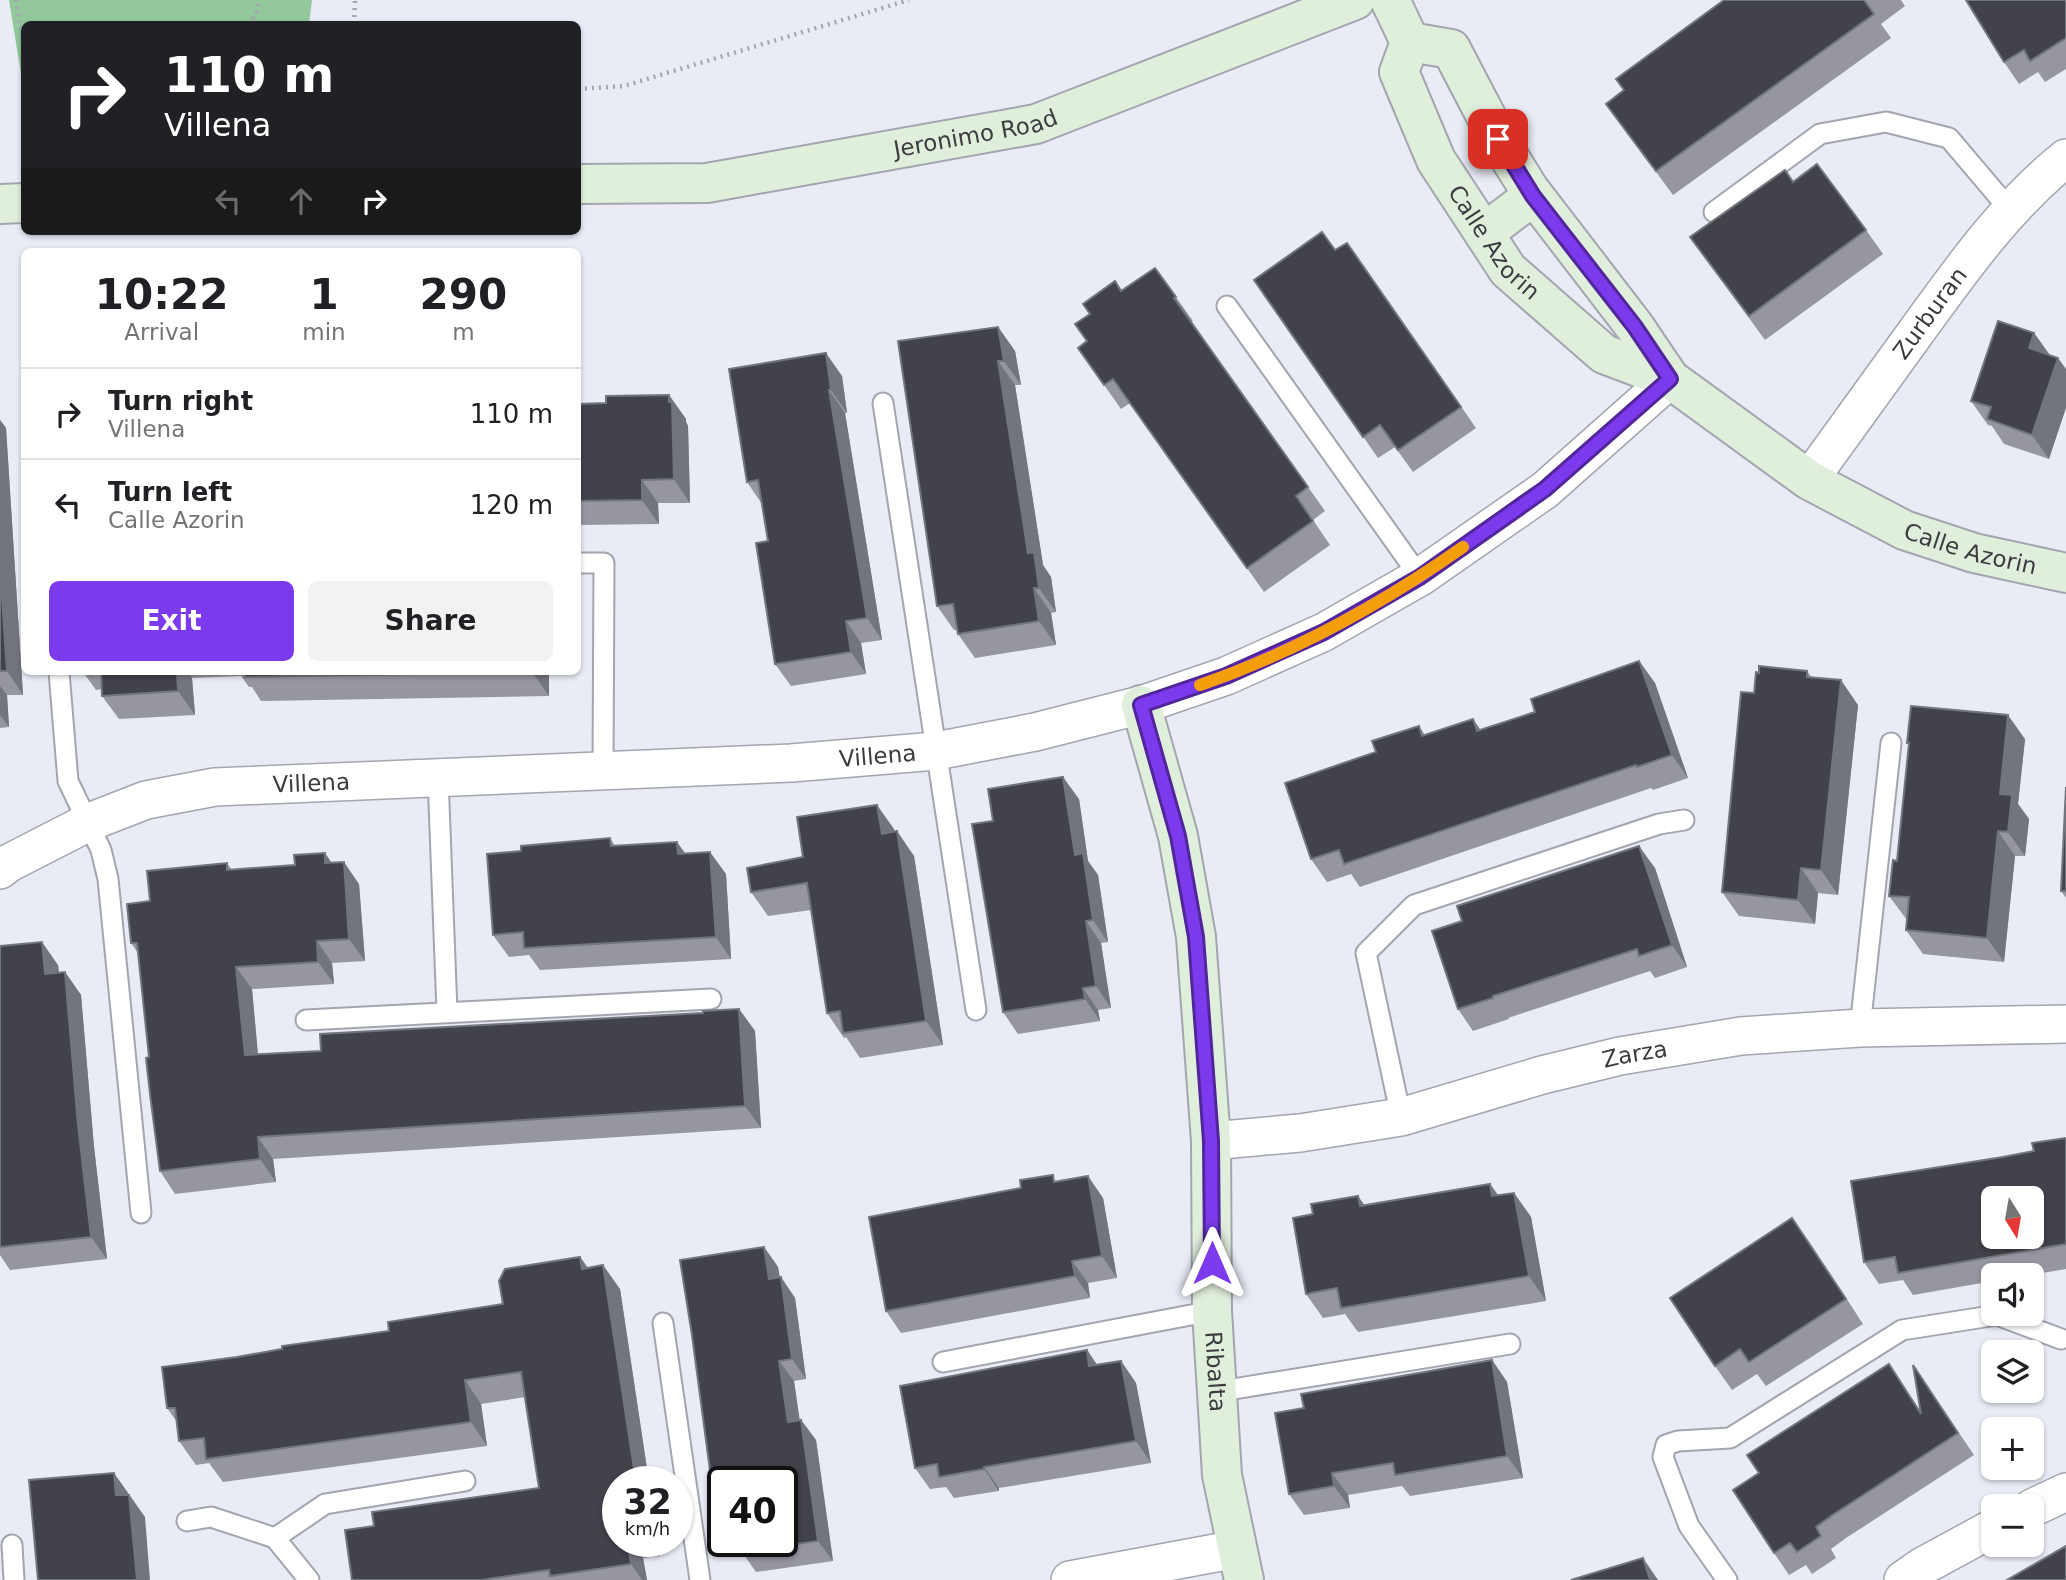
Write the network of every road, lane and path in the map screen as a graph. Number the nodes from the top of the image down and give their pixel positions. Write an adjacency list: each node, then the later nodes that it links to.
1 (16, 0): 9 (path)
2 (260, 0): 7 (path)
3 (355, 0): 8 (path)
4 (909, 0): 11 (path)
5 (1355, 0): 13 (street, Jeronimo Road)
6 (1390, 0): 10 (street)
7 (251, 21)
8 (354, 21)
9 (21, 30)
10 (1410, 43): 14 (street, Calle Azorin); 19 (street, Calle Azorin)
11 (581, 89)
12 (2066, 158): 17 (street, Zurburan)
13 (581, 184)
14 (1533, 196): 19 (street); 21 (street, Calle Azorin)
15 (0, 204): 16 (street)
16 (21, 204)
17 (2010, 210): 18 (lane); 23 (street, Zurburan)
18 (1714, 212)
19 (1484, 233): 21 (street, Calle Azorin)
20 (1227, 306): 26 (lane)
21 (1670, 379): 23 (street, Calle Azorin); 26 (street, Villena)
22 (883, 403): 30 (lane)
23 (1809, 480): 25 (street, Calle Azorin)
24 (581, 563): 31 (lane)
25 (2064, 565)
26 (1420, 577): 28 (street, Villena)
27 (59, 675): 34 (lane)
28 (1141, 705): 30 (street, Villena); 43 (street, Ribalta)
29 (1891, 743): 41 (lane)
30 (936, 751): 31 (street, Villena); 37 (lane)
31 (603, 771): 32 (street, Villena)
32 (439, 777): 34 (street, Villena); 38 (lane)
33 (1684, 820): 42 (lane)
34 (87, 823): 35 (street, Villena); 44 (lane)
35 (0, 870)
36 (711, 999): 38 (lane)
37 (976, 1010)
38 (447, 1012): 39 (lane)
39 (306, 1020)
40 (2066, 1024): 41 (street, Zarza)
41 (1860, 1028): 42 (street, Zarza)
42 (1401, 1117): 43 (street, Zarza)
43 (1211, 1141): 45 (street, Ribalta)
44 (141, 1213)
45 (1212, 1311): 49 (lane); 50 (street, Ribalta)
46 (663, 1322): 62 (lane)
47 (2061, 1339): 64 (lane)
48 (1510, 1344): 50 (lane)
49 (943, 1362)
50 (1215, 1392): 58 (street, Ribalta)
51 (465, 1481): 56 (lane)
52 (2066, 1492): 53 (street)
53 (2044, 1502)
54 (187, 1521): 56 (lane)
55 (1981, 1536): 59 (street)
56 (275, 1538): 61 (lane)
57 (12, 1545): 60 (lane)
58 (1240, 1564): 63 (street)
59 (1919, 1575)
60 (15, 1580)
61 (309, 1580)
62 (700, 1580)
63 (1070, 1580)
64 (1727, 1580)

